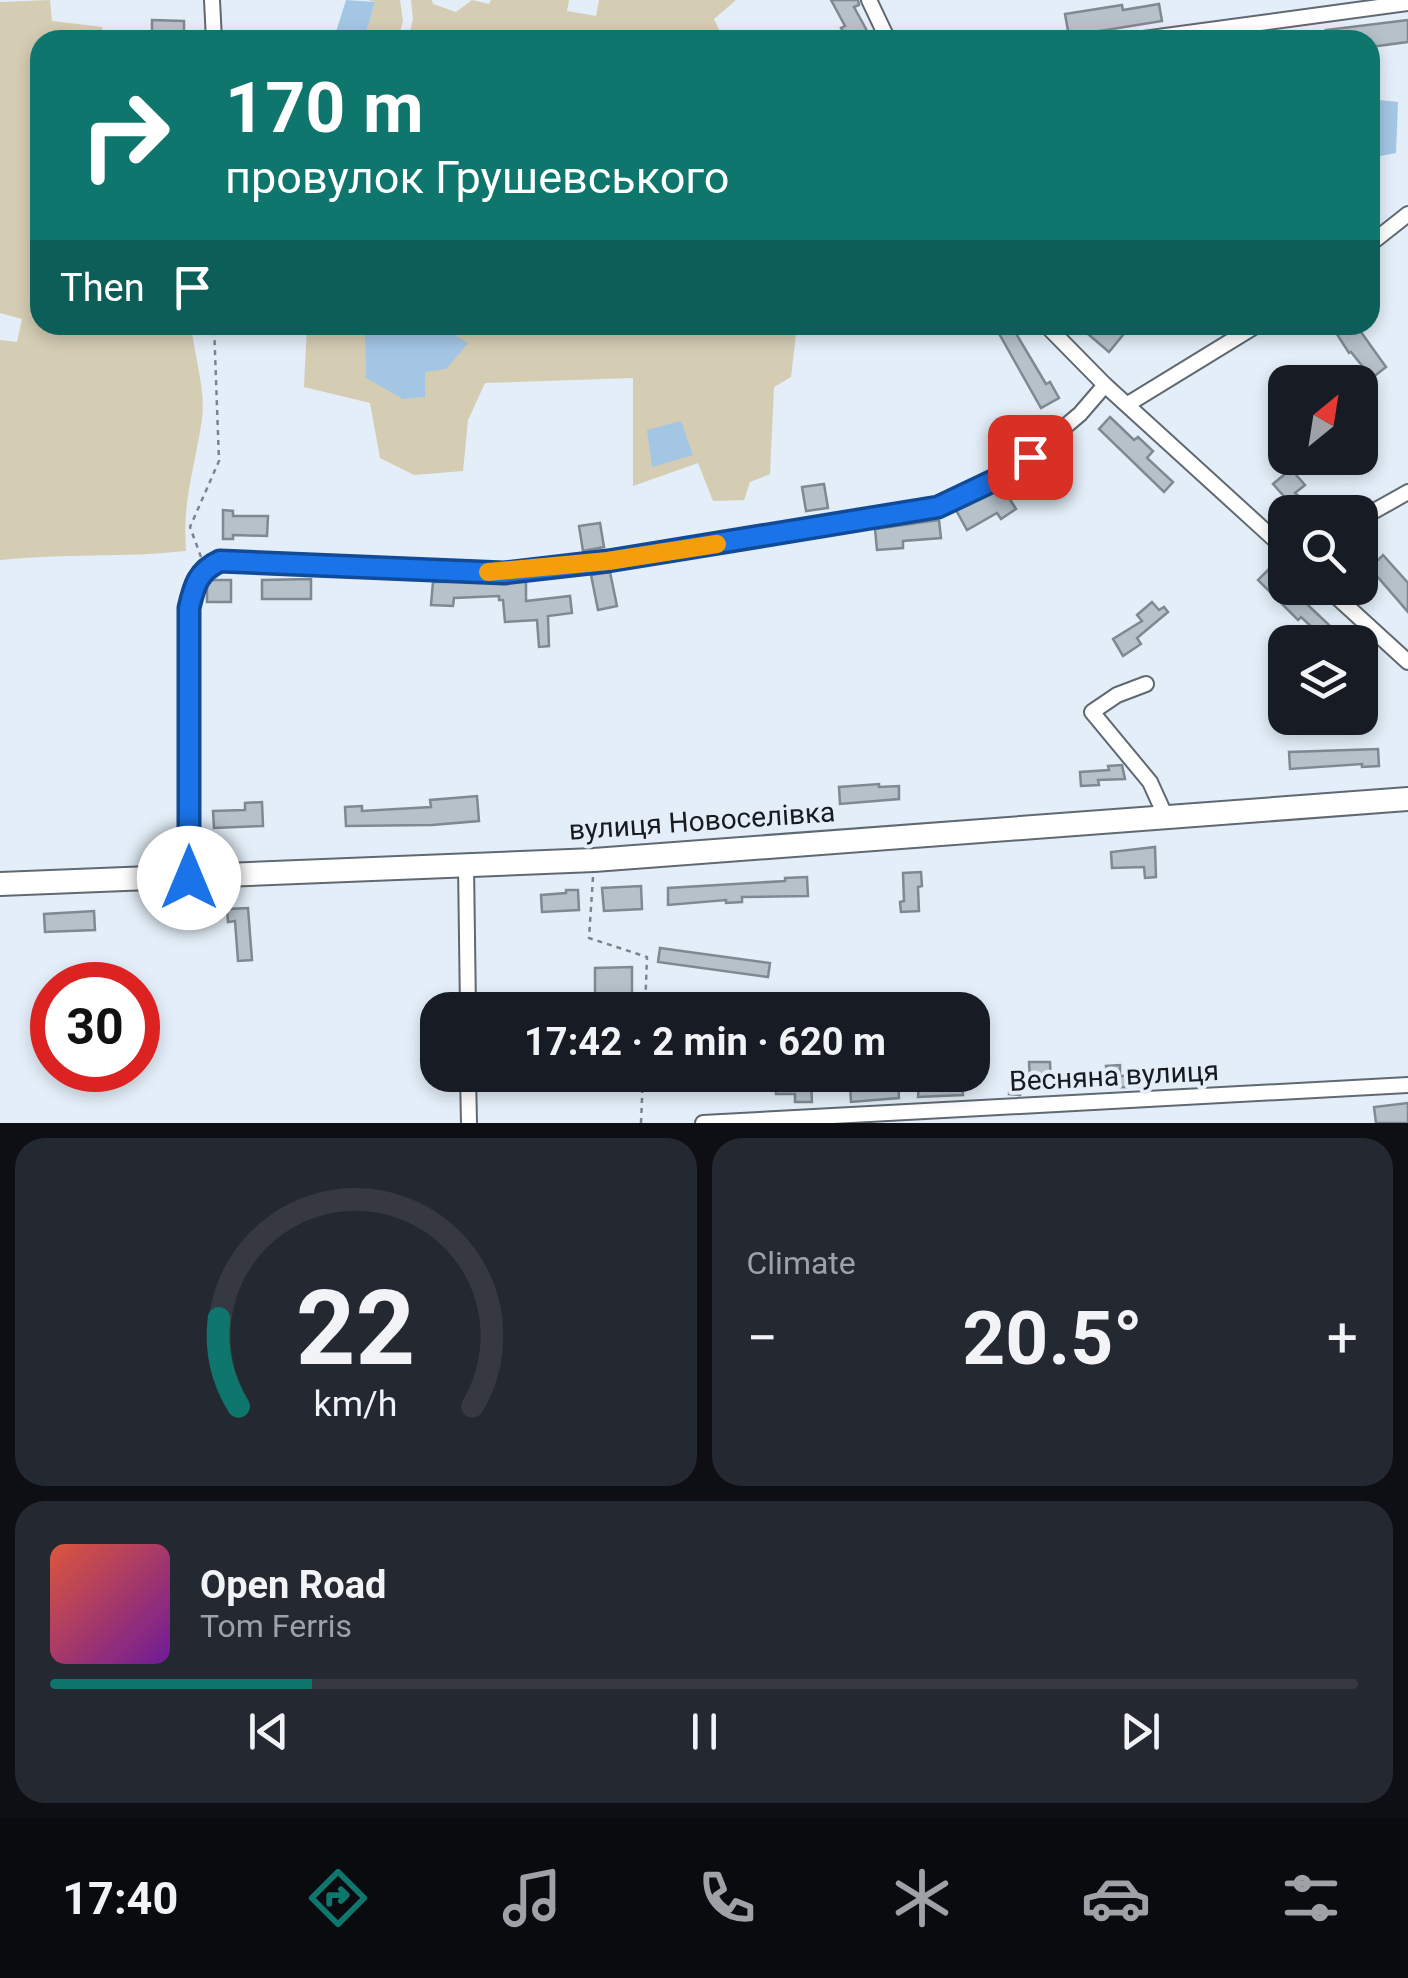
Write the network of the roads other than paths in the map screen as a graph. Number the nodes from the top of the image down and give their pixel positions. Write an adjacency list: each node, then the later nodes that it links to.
1 (212, 0): 4 (street)
2 (869, 0): 5 (street)
3 (1408, 3): 6 (street)
4 (214, 30)
5 (883, 30)
6 (1210, 30)
7 (1408, 214): 8 (street)
8 (1380, 236)
9 (1056, 335): 11 (street)
10 (1241, 335): 12 (street)
11 (1105, 386): 12 (street); 22 (street)
12 (1128, 404): 15 (street)
13 (1408, 492): 14 (street)
14 (1378, 509)
15 (1268, 532)
16 (1346, 605): 17 (street)
17 (1408, 662)
18 (1146, 684): 20 (street)
19 (1408, 799): 20 (main road, вулиця Новоселівка)
20 (1165, 816): 21 (main road, вулиця Новоселівка)
21 (466, 865): 22 (main road, вулиця Новоселівка); 24 (street)
22 (189, 878): 23 (main road, вулиця Новоселівка)
23 (0, 884)
24 (468, 992)
25 (1408, 1085): 28 (street, Весняна вулиця)
26 (468, 1092): 27 (street)
27 (468, 1123)
28 (703, 1123)

